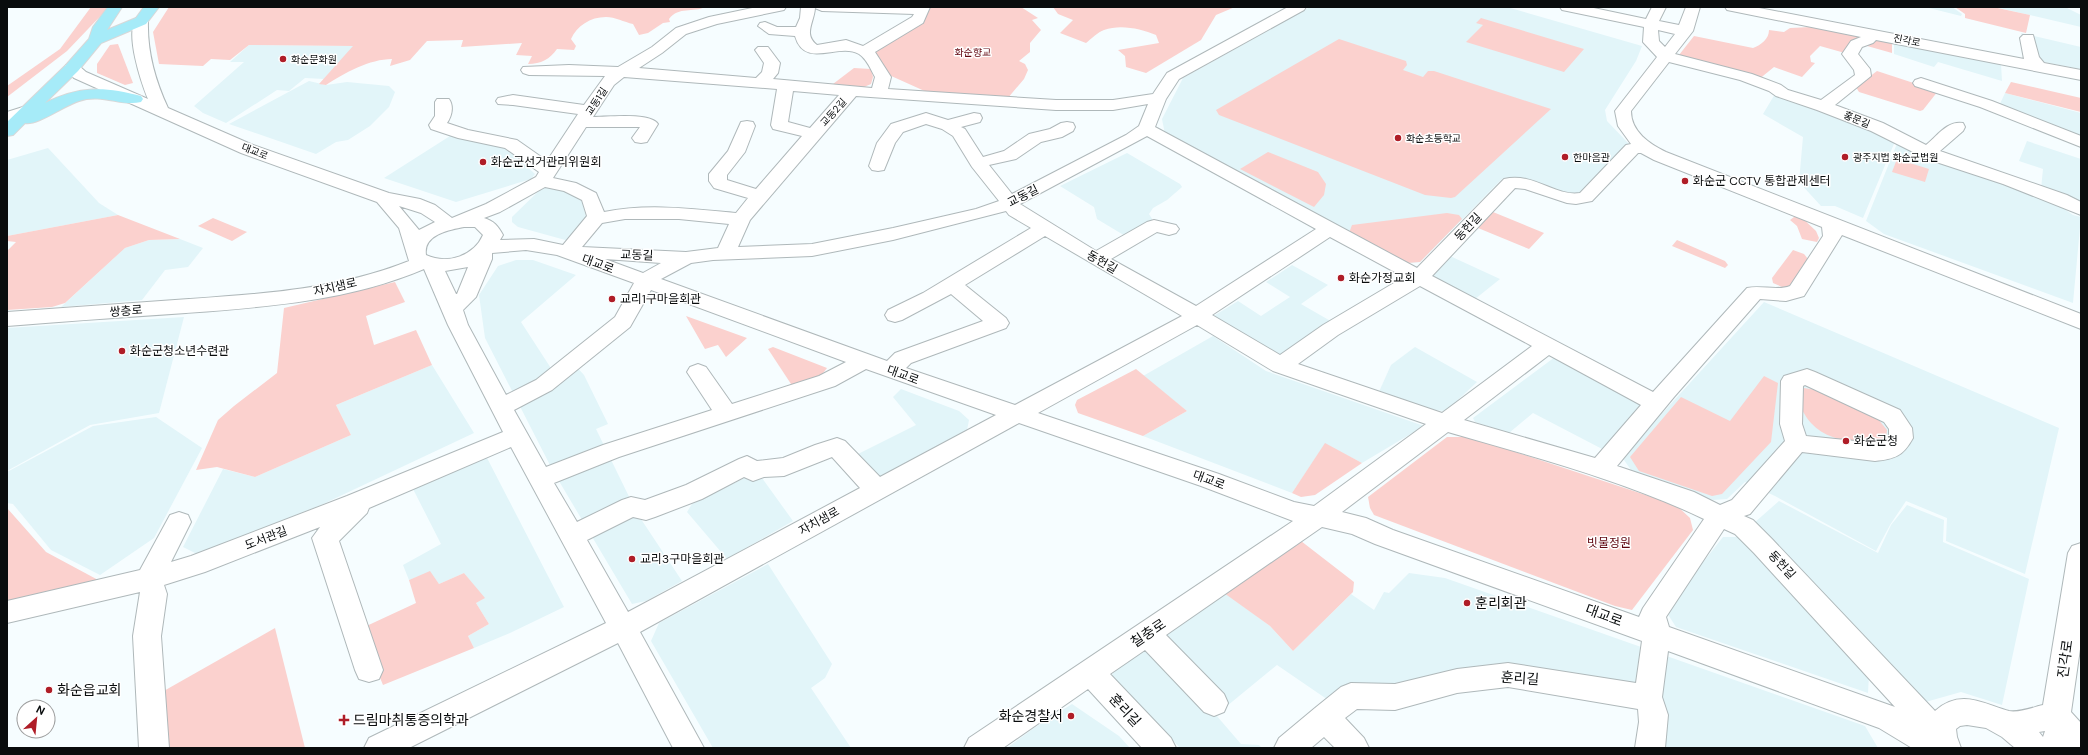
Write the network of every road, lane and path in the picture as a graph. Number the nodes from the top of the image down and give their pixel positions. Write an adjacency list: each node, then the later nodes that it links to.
1 (152, 7): 12 (main road)
2 (779, 7): 26 (street, 교동1길)
3 (808, 7): 16 (street)
4 (822, 7): 10 (street)
5 (1299, 7): 34 (street)
6 (1567, 7): 13 (street)
7 (1659, 7): 13 (street, 홍문길)
8 (1693, 7): 15 (street)
9 (1732, 7): 17 (street, 진각로)
10 (921, 8): 21 (street)
11 (121, 9): 19 (main road)
12 (141, 21): 19 (main road); 39 (street)
13 (1651, 23): 15 (street); 22 (street, 홍문길)
14 (765, 26): 16 (street)
15 (1685, 30): 22 (street)
16 (801, 32): 21 (street)
17 (1869, 33): 23 (street, 진각로); 37 (street)
18 (2028, 38): 23 (street)
19 (96, 40): 24 (main road)
20 (763, 50): 29 (street)
21 (865, 52): 32 (street)
22 (1666, 56): 37 (street, 홍문길); 52 (street)
23 (2038, 66): 27 (street, 진각로)
24 (72, 68): 33 (street, 대교로); 38 (main road)
25 (529, 70): 26 (street)
26 (622, 72): 29 (street); 40 (street, 교동1길)
27 (2081, 75)
28 (1921, 82): 51 (street)
29 (759, 84): 30 (street)
30 (786, 86): 31 (street); 49 (street, 교동2길)
31 (851, 92): 32 (street, 교동2길); 49 (street, 교동2길)
32 (879, 92): 34 (street, 교동2길)
33 (135, 99): 39 (street, 대교로); 48 (main road)
34 (1158, 99): 47 (street)
35 (504, 101): 40 (street)
36 (443, 102): 56 (street)
37 (1823, 106): 53 (street, 홍문길)
38 (26, 110): 41 (street); 48 (main road)
39 (161, 110): 58 (street, 대교로)
40 (586, 116): 50 (street); 56 (street, 교동1길)
41 (7, 118)
42 (974, 118): 43 (street)
43 (948, 125): 54 (street, 동헌길); 55 (street)
44 (747, 126): 57 (street)
45 (1957, 127): 53 (street)
46 (1067, 128): 54 (street)
47 (1146, 129): 59 (street, 교동길); 67 (street)
48 (7, 131)
49 (813, 134): 57 (street, 교동2길)
50 (641, 138)
51 (2081, 142)
52 (1643, 147): 64 (street); 74 (street, 동헌길)
53 (1925, 151): 60 (street, 홍문길)
54 (978, 163): 59 (street, 동헌길)
55 (878, 166)
56 (542, 179): 61 (street); 63 (street); 68 (street, 교동1길)
57 (760, 196): 62 (street, 교동2길)
58 (384, 198): 63 (street, 대교로); 73 (street)
59 (1010, 203): 65 (street, 동헌길); 70 (street, 교동길)
60 (2081, 209)
61 (596, 219): 62 (street); 69 (street)
62 (741, 220): 70 (street, 교동2길)
63 (454, 223): 68 (street); 73 (street)
64 (1830, 224): 82 (street); 88 (street)
65 (1045, 228): 72 (street, 동헌길); 76 (street)
66 (1170, 229): 72 (street)
67 (1329, 229): 74 (street); 80 (street)
68 (488, 245): 69 (street, 대교로); 73 (street, 대교로); 78 (street, 교동1길)
69 (566, 250): 71 (street, 교동길); 75 (street, 대교로)
70 (725, 254): 71 (street, 교동길)
71 (686, 258): 75 (street, 교동길)
72 (1096, 259): 80 (street, 동헌길)
73 (423, 260): 77 (street, 자치샘로); 78 (street)
74 (1419, 277): 83 (street); 85 (street)
75 (645, 280): 84 (street, 대교로); 89 (street)
76 (952, 285): 79 (street); 86 (street)
77 (245, 302): 81 (street, 쌍충로)
78 (453, 307): 89 (street)
79 (895, 315)
80 (1198, 316): 85 (street, 동헌길); 91 (street, 자치샘로)
81 (7, 319)
82 (2081, 322)
83 (1548, 346): 88 (street); 92 (street)
84 (864, 361): 86 (street, 대교로); 90 (street)
85 (1281, 366): 92 (street, 동헌길)
86 (891, 370): 91 (street, 대교로)
87 (698, 372): 90 (street)
88 (1656, 403): 95 (street)
89 (500, 407): 93 (street)
90 (727, 414): 96 (street)
91 (1014, 414): 97 (street, 자치샘로); 100 (street, 대교로)
92 (1447, 422): 95 (street, 동헌길); 100 (street)
93 (516, 436): 96 (street); 98 (street, 도서관길)
94 (1797, 443): 94 (street); 99 (street)
95 (1600, 469): 99 (street, 동헌길)
96 (539, 479): 102 (street)
97 (876, 489): 102 (street); 107 (street, 자치샘로)
98 (366, 498): 104 (street, 도서관길); 110 (street)
99 (1720, 514): 109 (street); 117 (street, 동헌길)
100 (1318, 517): 108 (street, 칠충로); 109 (street, 대교로)
101 (179, 522): 104 (street)
102 (573, 536): 107 (street)
103 (2081, 558): 105 (street, 진각로)
104 (149, 579): 106 (street, 도서관길); 120 (street)
105 (2077, 603): 115 (street, 진각로)
106 (7, 612)
107 (624, 627): 121 (street, 자치샘로); 122 (street)
108 (1147, 634): 111 (street, 칠충로); 113 (street)
109 (1657, 634): 112 (street); 114 (street, 대교로)
110 (369, 670)
111 (1090, 672): 123 (street, 칠충로); 124 (street, 훈리길)
112 (1648, 698): 116 (street, 훈리길); 127 (street)
113 (1214, 703)
114 (1885, 716): 117 (street); 128 (street); 129 (street)
115 (2056, 716): 118 (street); 119 (street); 132 (street, 진각로)
116 (1325, 717): 125 (street, 훈리길); 126 (street)
117 (1935, 719): 118 (street); 130 (street)
118 (2008, 725): 131 (street)
119 (2081, 744)
120 (154, 748)
121 (379, 748)
122 (689, 748)
123 (979, 748)
124 (1161, 748)
125 (1289, 748)
126 (1354, 748)
127 (1650, 748)
128 (1913, 748)
129 (1943, 748)
130 (1946, 748)
131 (2034, 748)
132 (2054, 748)

